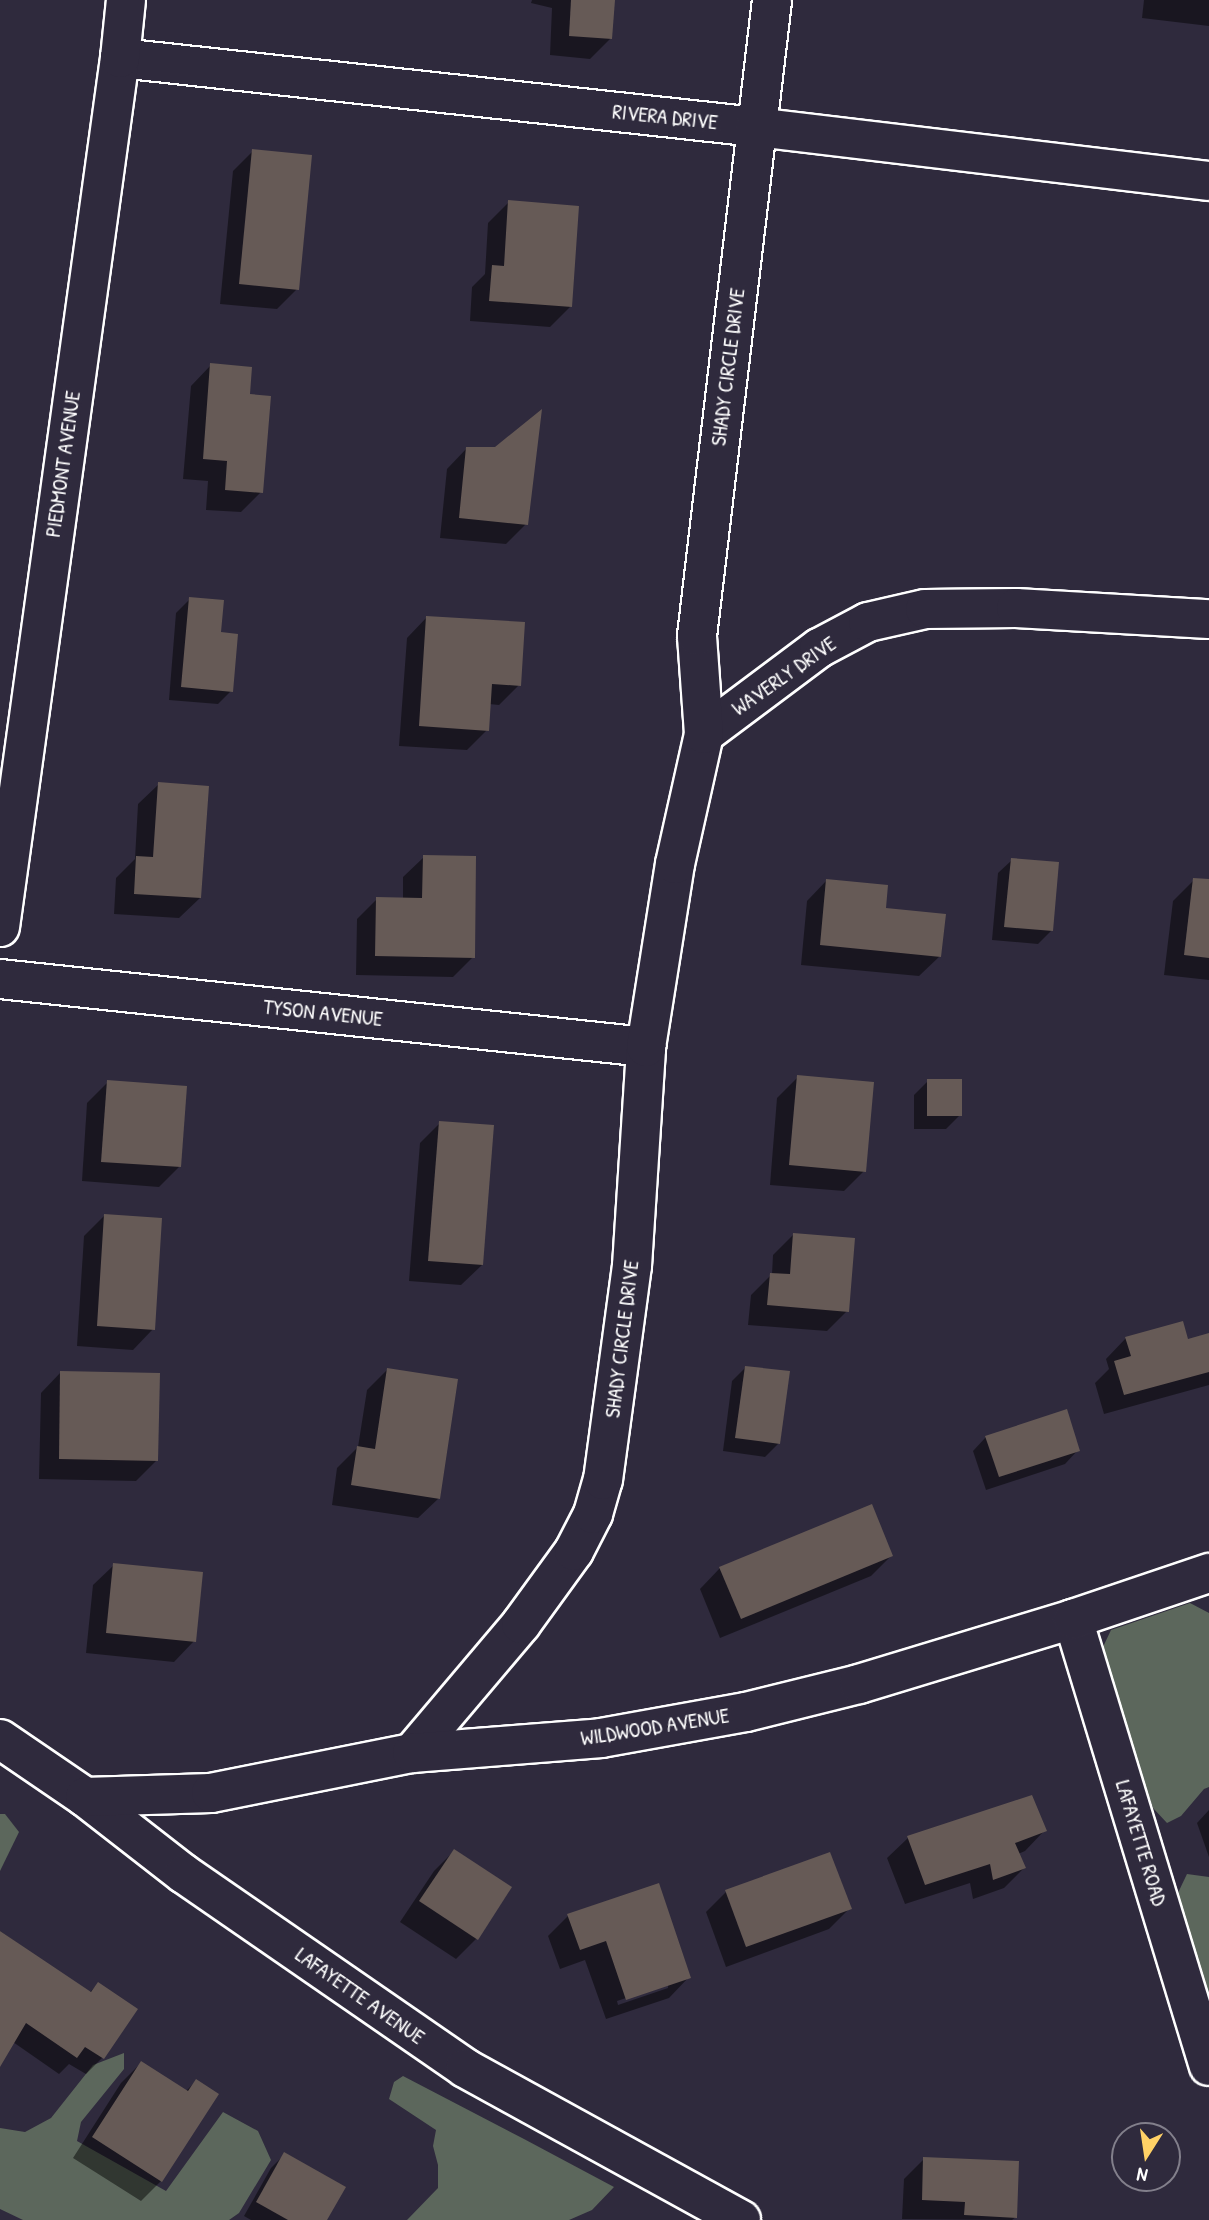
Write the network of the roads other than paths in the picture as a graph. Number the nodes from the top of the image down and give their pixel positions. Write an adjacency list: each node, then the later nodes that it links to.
1 (126, 0): 3 (street, PIEDMONT AVENUE)
2 (772, 0): 4 (street, SHADY CIRCLE DRIVE)
3 (120, 58): 4 (street, RIVERA DRIVE); 8 (street, PIEDMONT AVENUE)
4 (756, 127): 5 (street, RIVERA DRIVE); 7 (street, SHADY CIRCLE DRIVE)
5 (1209, 181)
6 (1209, 619): 7 (street, WAVERLY DRIVE)
7 (704, 734): 10 (street, SHADY CIRCLE DRIVE)
8 (0, 927)
9 (0, 979): 10 (street, TYSON AVENUE)
10 (646, 1047): 14 (street, SHADY CIRCLE DRIVE)
11 (1209, 1573): 12 (street, WILDWOOD AVENUE)
12 (1073, 1619): 14 (street, WILDWOOD AVENUE); 16 (street, LAFAYETTE ROAD)
13 (0, 1739): 15 (street, LAFAYETTE AVENUE)
14 (412, 1753): 15 (street, WILDWOOD AVENUE)
15 (85, 1797): 17 (street, LAFAYETTE AVENUE)
16 (1209, 2066)
17 (741, 2220)

